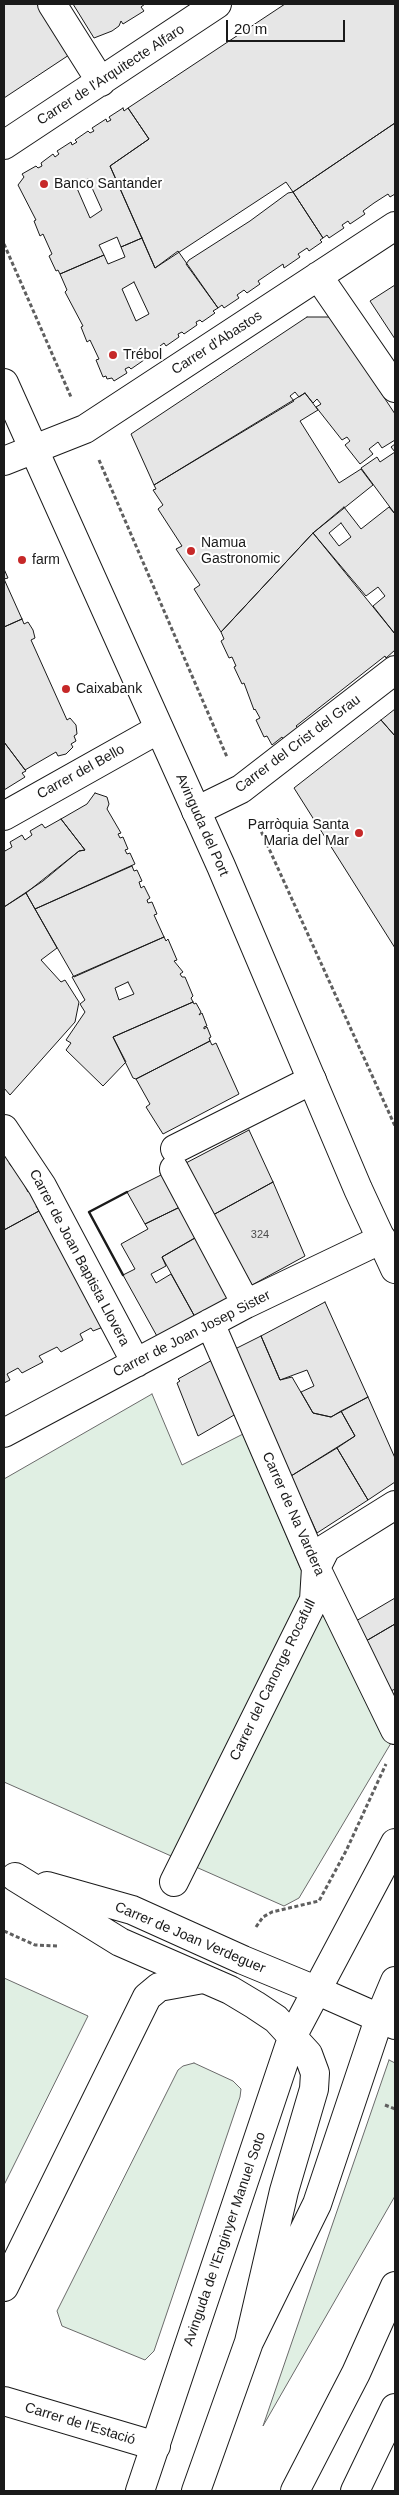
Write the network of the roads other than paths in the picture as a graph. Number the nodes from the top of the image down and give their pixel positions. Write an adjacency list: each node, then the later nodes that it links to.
1 (52, 4): 3 (street)
2 (217, 4): 3 (street, Carrer de l'Arquitecte Alfaro)
3 (101, 82): 4 (street, Carrer de l'Arquitecte Alfaro)
4 (4, 145)
5 (395, 226): 6 (street, Carrer d'Abastos)
6 (318, 276): 8 (street); 9 (street, Carrer d'Abastos)
7 (4, 383): 9 (street, Avinguda del Port)
8 (395, 388)
9 (33, 452): 10 (street, Carrer d'Abastos); 12 (street, Avinguda del Port)
10 (4, 461)
11 (395, 670): 13 (street, Carrer del Crist del Grau)
12 (159, 729): 13 (street, Avinguda del Port); 14 (street, Carrer del Bello)
13 (196, 811): 15 (street, Avinguda del Port)
14 (4, 816)
15 (312, 1080): 17 (street, Avinguda del Port); 19 (street)
16 (4, 1129): 21 (street, Carrer de Joan Baptista Llovera)
17 (382, 1239): 18 (street, Avinguda del Port); 19 (street, Carrer de Joan Josep Sister)
18 (395, 1269)
19 (246, 1304): 20 (street, Carrer de Joan Josep Sister)
20 (210, 1323): 21 (street, Carrer de Joan Josep Sister); 24 (street, Carrer de Na Vardera)
21 (136, 1362): 22 (street, Carrer de Joan Josep Sister)
22 (4, 1433)
23 (395, 1505): 24 (street, Carrer del Canonge Rocafull)
24 (316, 1568): 25 (street, Carrer de Na Vardera); 28 (street, Carrer del Canonge Rocafull)
25 (395, 1730)
26 (395, 1843): 31 (street, Avinguda de l'Enginyer Manuel Soto)
27 (10, 1875): 29 (street); 31 (street, Carrer de Joan Verdeguer)
28 (174, 1882)
29 (203, 1979): 33 (street); 35 (street)
30 (395, 1981): 32 (street)
31 (318, 1991): 32 (street); 33 (street, Avinguda de l'Enginyer Manuel Soto)
32 (387, 2022): 38 (street)
33 (293, 2035): 38 (street); 41 (street, Avinguda de l'Enginyer Manuel Soto)
34 (395, 2286): 37 (street)
35 (4, 2287)
36 (395, 2297): 37 (street)
37 (379, 2319): 45 (street)
38 (248, 2342): 44 (street)
39 (4, 2400): 41 (street, Carrer de l'Estació)
40 (395, 2408): 42 (street)
41 (156, 2446): 43 (street, Avinguda de l'Enginyer Manuel Soto)
42 (356, 2490)
43 (140, 2491)
44 (196, 2491)
45 (295, 2491)

